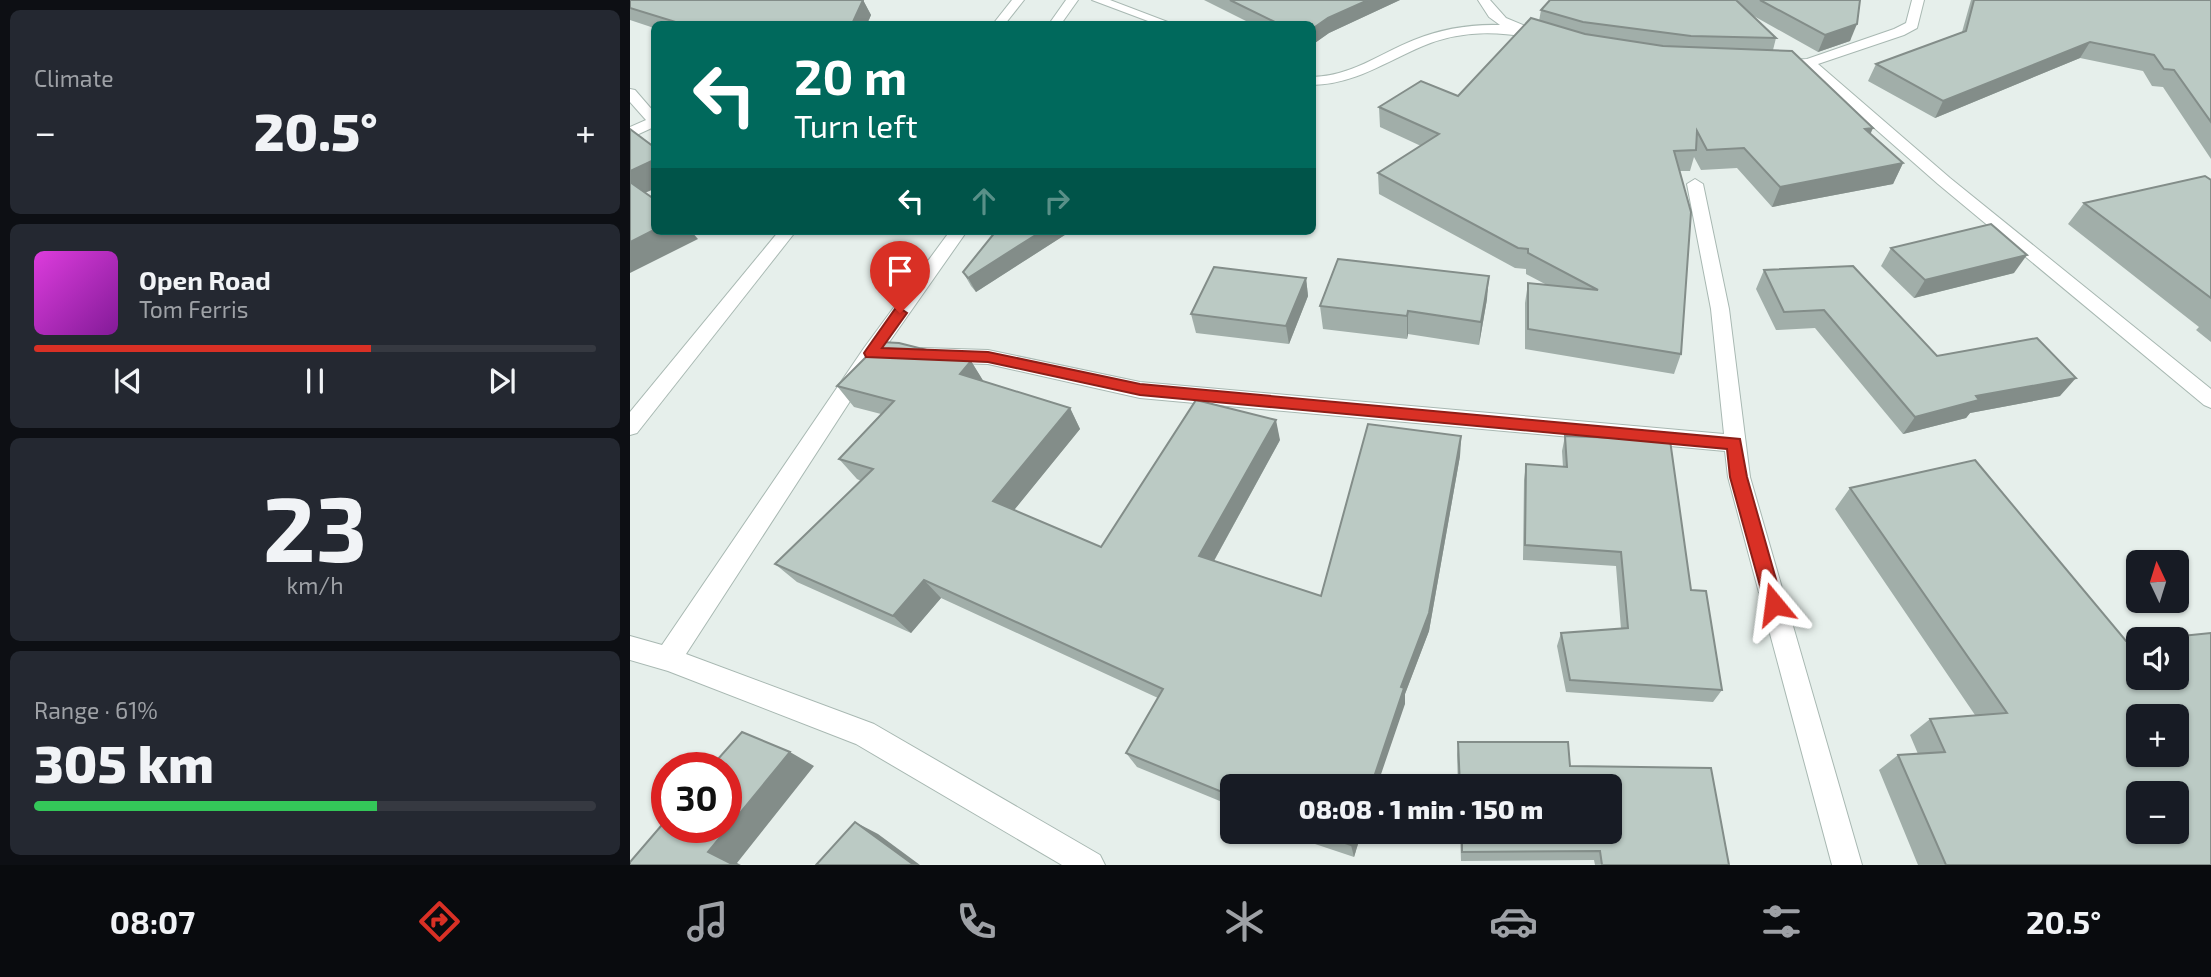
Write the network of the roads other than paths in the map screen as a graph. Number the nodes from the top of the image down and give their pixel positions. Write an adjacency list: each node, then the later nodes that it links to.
1 (1018, 0): 6 (street)
2 (1072, 0): 7 (street)
3 (1098, 0): 8 (street)
4 (1484, 0): 9 (street)
5 (1918, 0): 12 (street)
6 (1001, 21)
7 (1057, 21)
8 (1158, 21)
9 (1526, 32): 10 (street); 13 (street)
10 (1562, 41)
11 (1782, 62): 12 (street)
12 (1808, 63): 22 (street)
13 (1316, 81)
14 (630, 93): 15 (street)
15 (651, 118)
16 (651, 122): 17 (street)
17 (630, 133)
18 (1695, 184): 24 (street)
19 (785, 235): 23 (street)
20 (956, 235): 21 (street)
21 (871, 353): 24 (street); 26 (street)
22 (2211, 400)
23 (630, 427)
24 (1734, 443): 28 (street)
25 (630, 648): 26 (street)
26 (668, 659): 27 (street)
27 (1090, 865)
28 (1847, 865)

